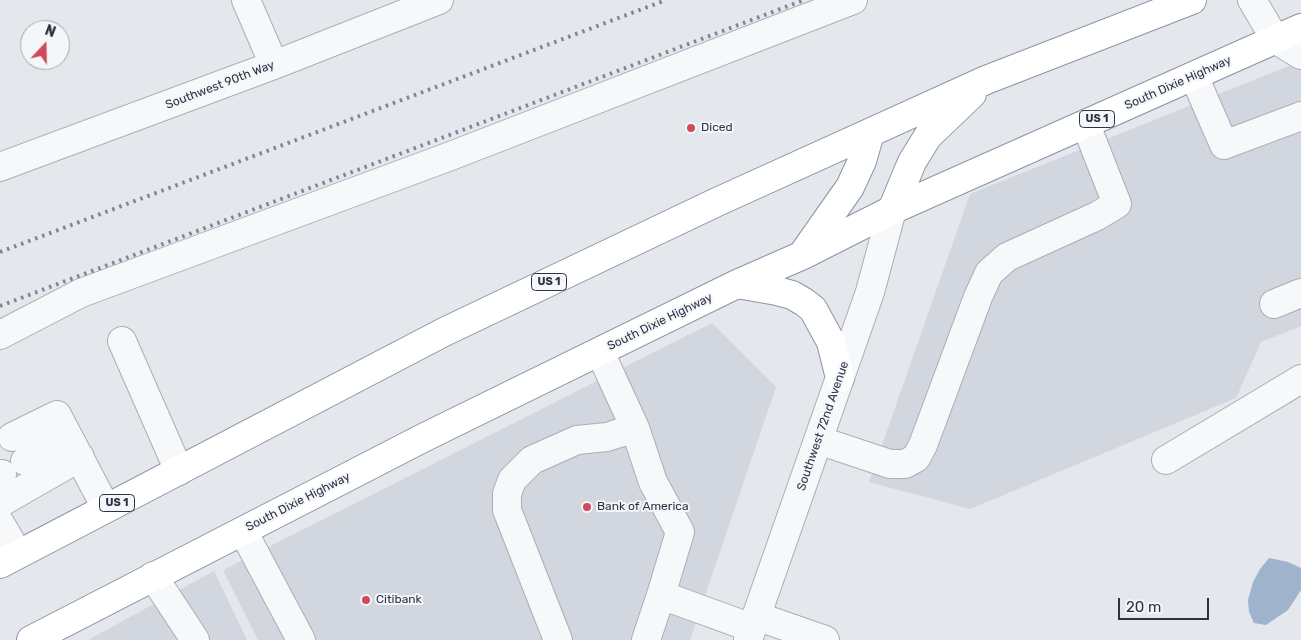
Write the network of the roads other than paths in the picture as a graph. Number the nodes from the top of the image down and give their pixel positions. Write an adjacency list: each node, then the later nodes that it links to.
1 (246, 0): 9 (street)
2 (439, 0): 9 (street, Southwest 90th Way)
3 (853, 0): 21 (street)
4 (1192, 0): 11 (highway, US 1)
5 (1252, 0): 7 (street)
6 (1301, 28): 7 (highway, South Dixie Highway / US 1)
7 (1275, 38): 8 (street); 10 (highway, South Dixie Highway / US 1)
8 (1301, 55)
9 (274, 65): 15 (street, Southwest 90th Way)
10 (1194, 76): 12 (street); 13 (highway, South Dixie Highway / US 1)
11 (986, 80): 14 (highway, US 1); 16 (highway)
12 (1301, 116)
13 (1086, 124): 16 (highway, South Dixie Highway / US 1); 28 (street)
14 (870, 133): 17 (highway); 32 (highway, US 1)
15 (0, 167)
16 (892, 210): 17 (highway, South Dixie Highway / US 1); 24 (street, Southwest 72nd Avenue)
17 (803, 255): 18 (highway, South Dixie Highway / US 1)
18 (737, 284): 23 (highway, South Dixie Highway / US 1); 24 (highway)
19 (1301, 293): 20 (street)
20 (1274, 304)
21 (0, 335)
22 (122, 341): 32 (street)
23 (600, 352): 26 (street); 36 (highway, South Dixie Highway / US 1)
24 (840, 378): 28 (street, Southwest 72nd Avenue)
25 (1301, 379): 30 (street)
26 (635, 428): 39 (street); 44 (street)
27 (12, 437): 29 (street)
28 (818, 440): 40 (street, Southwest 72nd Avenue)
29 (74, 447): 31 (street); 33 (street); 34 (street)
30 (1166, 460)
31 (9, 470)
32 (179, 471): 34 (highway, US 1)
33 (0, 503)
34 (106, 508): 37 (highway, US 1)
35 (0, 523): 37 (street)
36 (243, 531): 38 (highway, South Dixie Highway / US 1); 43 (street)
37 (9, 559)
38 (153, 576): 41 (highway, South Dixie Highway / US 1); 42 (street)
39 (662, 595): 40 (street); 45 (street)
40 (752, 628): 46 (street)
41 (31, 640)
42 (195, 640)
43 (302, 640)
44 (558, 640)
45 (646, 640)
46 (825, 640)

